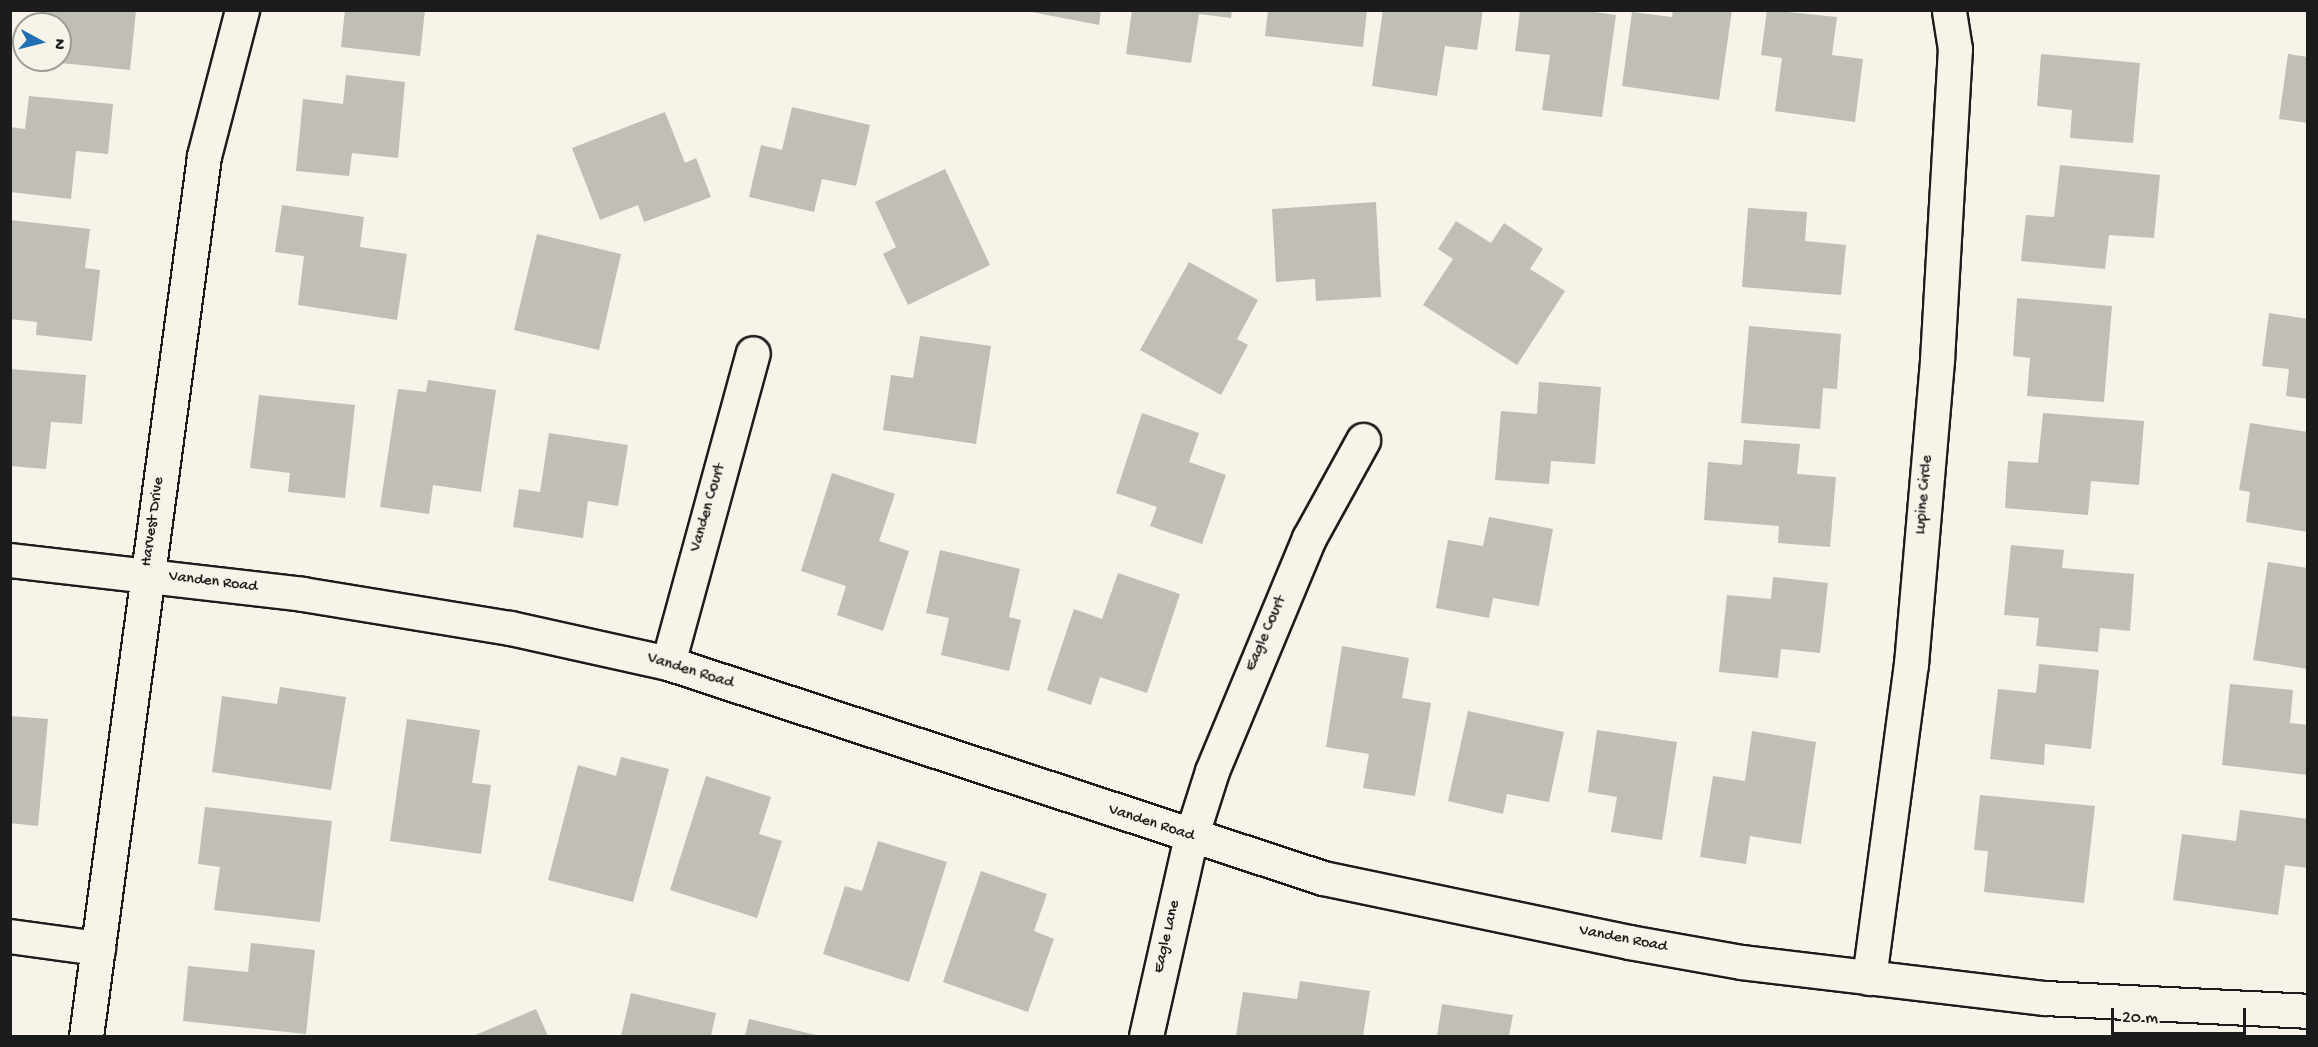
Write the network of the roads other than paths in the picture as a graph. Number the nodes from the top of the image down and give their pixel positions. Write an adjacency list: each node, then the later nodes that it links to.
1 (242, 10): 6 (street, Harvest Drive)
2 (1949, 10): 11 (street, Lupine Circle)
3 (753, 353): 7 (street, Vanden Court)
4 (1363, 440): 8 (street, Eagle Court)
5 (10, 560): 6 (street, Vanden Road)
6 (146, 575): 7 (street, Vanden Road); 10 (street, Harvest Drive)
7 (668, 663): 8 (street, Vanden Road)
8 (1191, 837): 11 (street, Vanden Road); 14 (street, Eagle Lane)
9 (10, 936): 10 (street)
10 (98, 948): 13 (street, Harvest Drive)
11 (1869, 978): 12 (street, Vanden Road)
12 (2307, 1011)
13 (86, 1036)
14 (1146, 1036)

